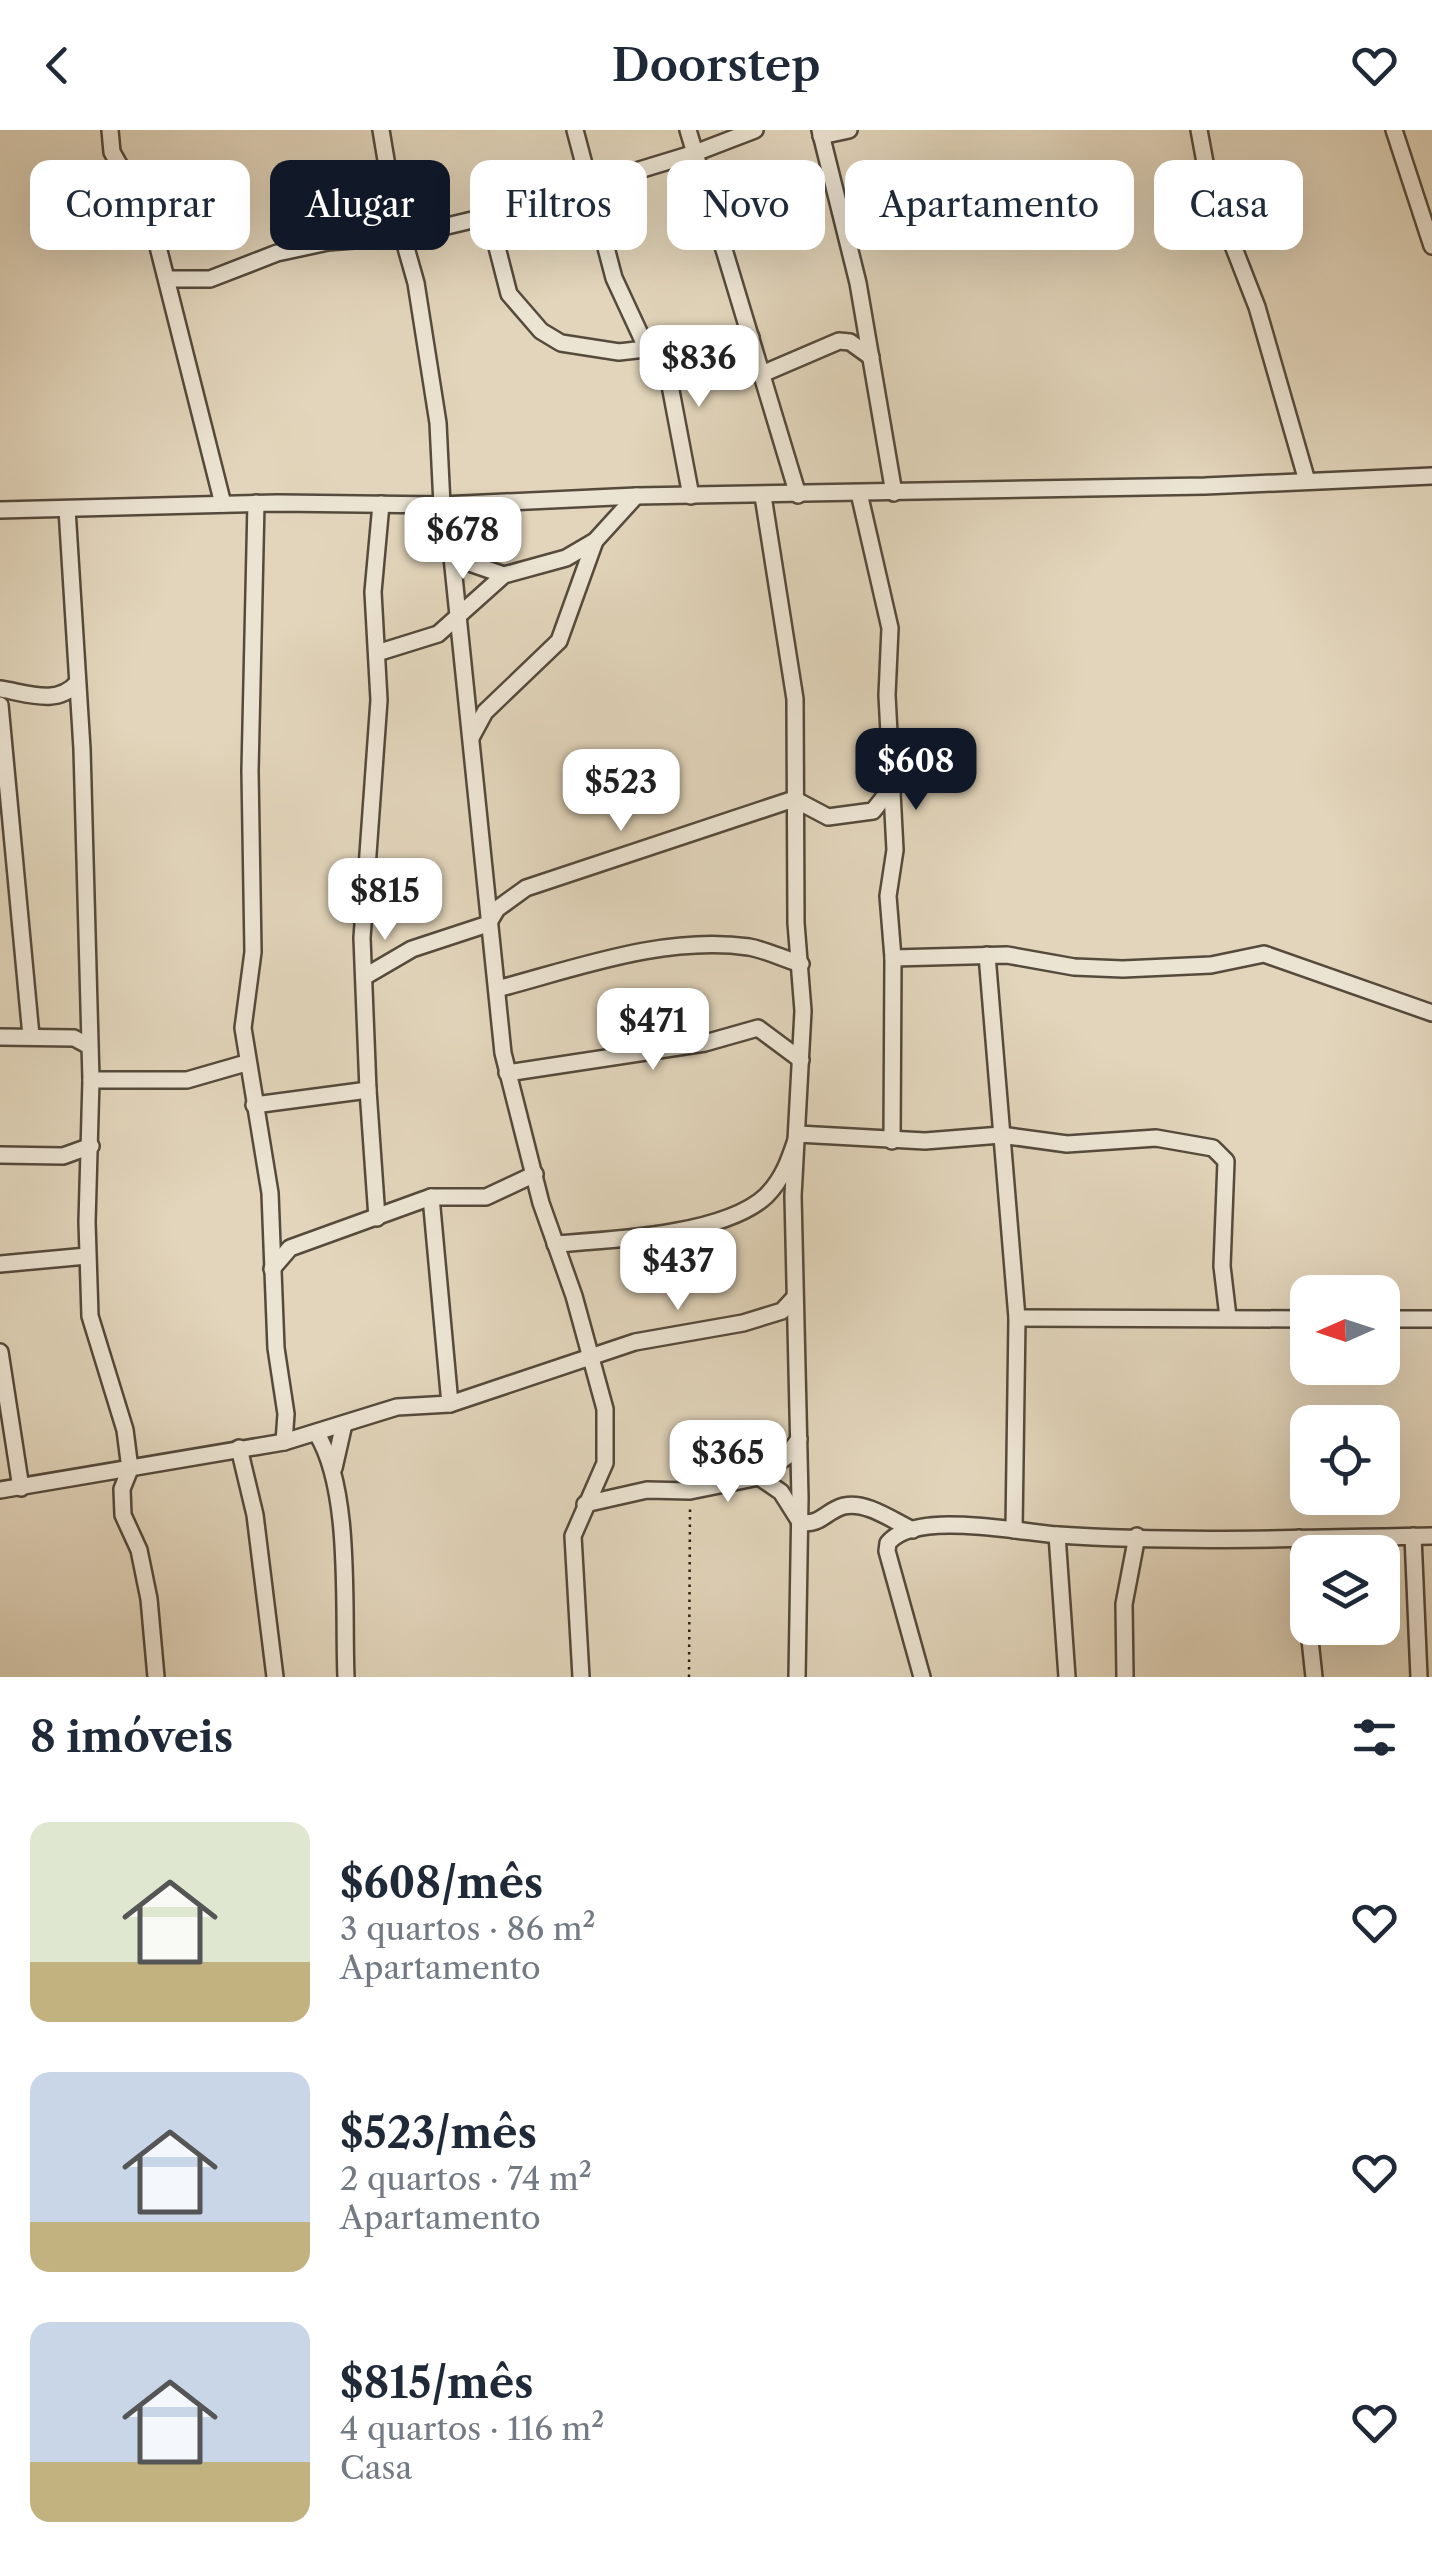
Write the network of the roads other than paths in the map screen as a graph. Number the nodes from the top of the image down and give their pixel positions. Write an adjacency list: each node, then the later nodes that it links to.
1 (110, 130): 20 (street)
2 (380, 130): 11 (street)
3 (688, 130): 10 (street)
4 (755, 130): 10 (street)
5 (849, 130): 9 (street)
6 (1200, 130): 26 (street)
7 (1394, 130): 14 (street)
8 (574, 132): 12 (street)
9 (820, 133): 23 (street)
10 (695, 153): 13 (street); 21 (street)
11 (385, 160)
12 (584, 160)
13 (647, 168)
14 (1426, 213): 15 (street)
15 (1432, 246)
16 (291, 250): 20 (street)
17 (408, 250): 36 (street)
18 (498, 250): 22 (street)
19 (605, 250): 22 (street)
20 (167, 279): 33 (street)
21 (751, 337): 22 (street); 24 (street)
22 (646, 347): 31 (street)
23 (871, 356): 24 (street); 27 (street)
24 (762, 374): 29 (street)
25 (1432, 476): 26 (street)
26 (1307, 481): 27 (street)
27 (894, 492): 28 (street)
28 (860, 493): 29 (street); 48 (street)
29 (798, 495): 32 (street)
30 (636, 496): 31 (street); 36 (street); 39 (street)
31 (691, 496): 32 (street)
32 (764, 496): 49 (street)
33 (222, 504): 34 (street); 37 (street)
34 (256, 504): 35 (street); 61 (street)
35 (381, 504): 36 (street); 43 (street)
36 (442, 505): 40 (street)
37 (67, 509): 38 (street); 44 (street)
38 (0, 510)
39 (596, 541): 41 (street); 47 (street)
40 (452, 557): 41 (street); 42 (street)
41 (504, 575): 42 (street)
42 (457, 622): 43 (street); 47 (street)
43 (377, 652): 54 (street)
44 (76, 683): 45 (street); 59 (street)
45 (8, 690): 46 (street)
46 (0, 706): 57 (street)
47 (471, 740): 50 (street)
48 (892, 787): 49 (street); 52 (street)
49 (794, 800): 50 (street); 53 (street)
50 (488, 924): 54 (street); 55 (street)
51 (987, 955): 52 (street); 56 (street); 67 (street)
52 (892, 958): 68 (street)
53 (800, 964): 55 (street); 60 (street)
54 (364, 977): 64 (street)
55 (497, 989): 62 (street)
56 (1432, 1013)
57 (31, 1036): 58 (street); 59 (street)
58 (0, 1037)
59 (90, 1046): 63 (street)
60 (802, 1060): 62 (street); 66 (street)
61 (246, 1063): 63 (street); 65 (street)
62 (507, 1074): 71 (street)
63 (91, 1080): 69 (street)
64 (368, 1090): 65 (street); 73 (street)
65 (254, 1104): 77 (street)
66 (798, 1134): 68 (street); 74 (street); 78 (street)
67 (1001, 1135): 68 (street); 79 (street); 80 (street)
68 (892, 1141)
69 (91, 1146): 70 (street); 75 (street)
70 (0, 1155)
71 (534, 1174): 72 (street); 74 (street)
72 (431, 1197): 73 (street); 86 (street)
73 (377, 1218): 77 (street)
74 (555, 1244): 85 (street)
75 (87, 1256): 76 (street); 92 (street)
76 (0, 1264)
77 (272, 1269): 90 (street)
78 (788, 1315): 85 (street); 89 (street)
79 (1228, 1317): 80 (street); 82 (street)
80 (1018, 1318): 100 (street)
81 (1400, 1318): 83 (street)
82 (1290, 1319)
83 (1432, 1319)
84 (0, 1352): 95 (street)
85 (593, 1360): 86 (street); 97 (street)
86 (450, 1404): 87 (street)
87 (344, 1424): 88 (street); 93 (street)
88 (317, 1434): 90 (street); 93 (street)
89 (799, 1439): 94 (street); 98 (street)
90 (284, 1442): 91 (street)
91 (239, 1448): 92 (street); 110 (street)
92 (130, 1469): 95 (street); 109 (street)
93 (334, 1472): 111 (street)
94 (760, 1477): 97 (street); 98 (street)
95 (22, 1488): 96 (street)
96 (0, 1490)
97 (585, 1504): 112 (street)
98 (800, 1522): 99 (street); 113 (street)
99 (914, 1530): 100 (street); 114 (street)
100 (1014, 1530): 101 (street)
101 (1057, 1535): 102 (street); 115 (street)
102 (1137, 1536): 106 (street); 108 (street)
103 (1400, 1536): 104 (street)
104 (1412, 1536): 105 (street); 117 (street)
105 (1432, 1536)
106 (1290, 1538)
107 (1311, 1645): 116 (street)
108 (1124, 1676)
109 (156, 1677)
110 (275, 1677)
111 (346, 1677)
112 (581, 1677)
113 (797, 1677)
114 (922, 1677)
115 (1067, 1677)
116 (1314, 1677)
117 (1418, 1677)

